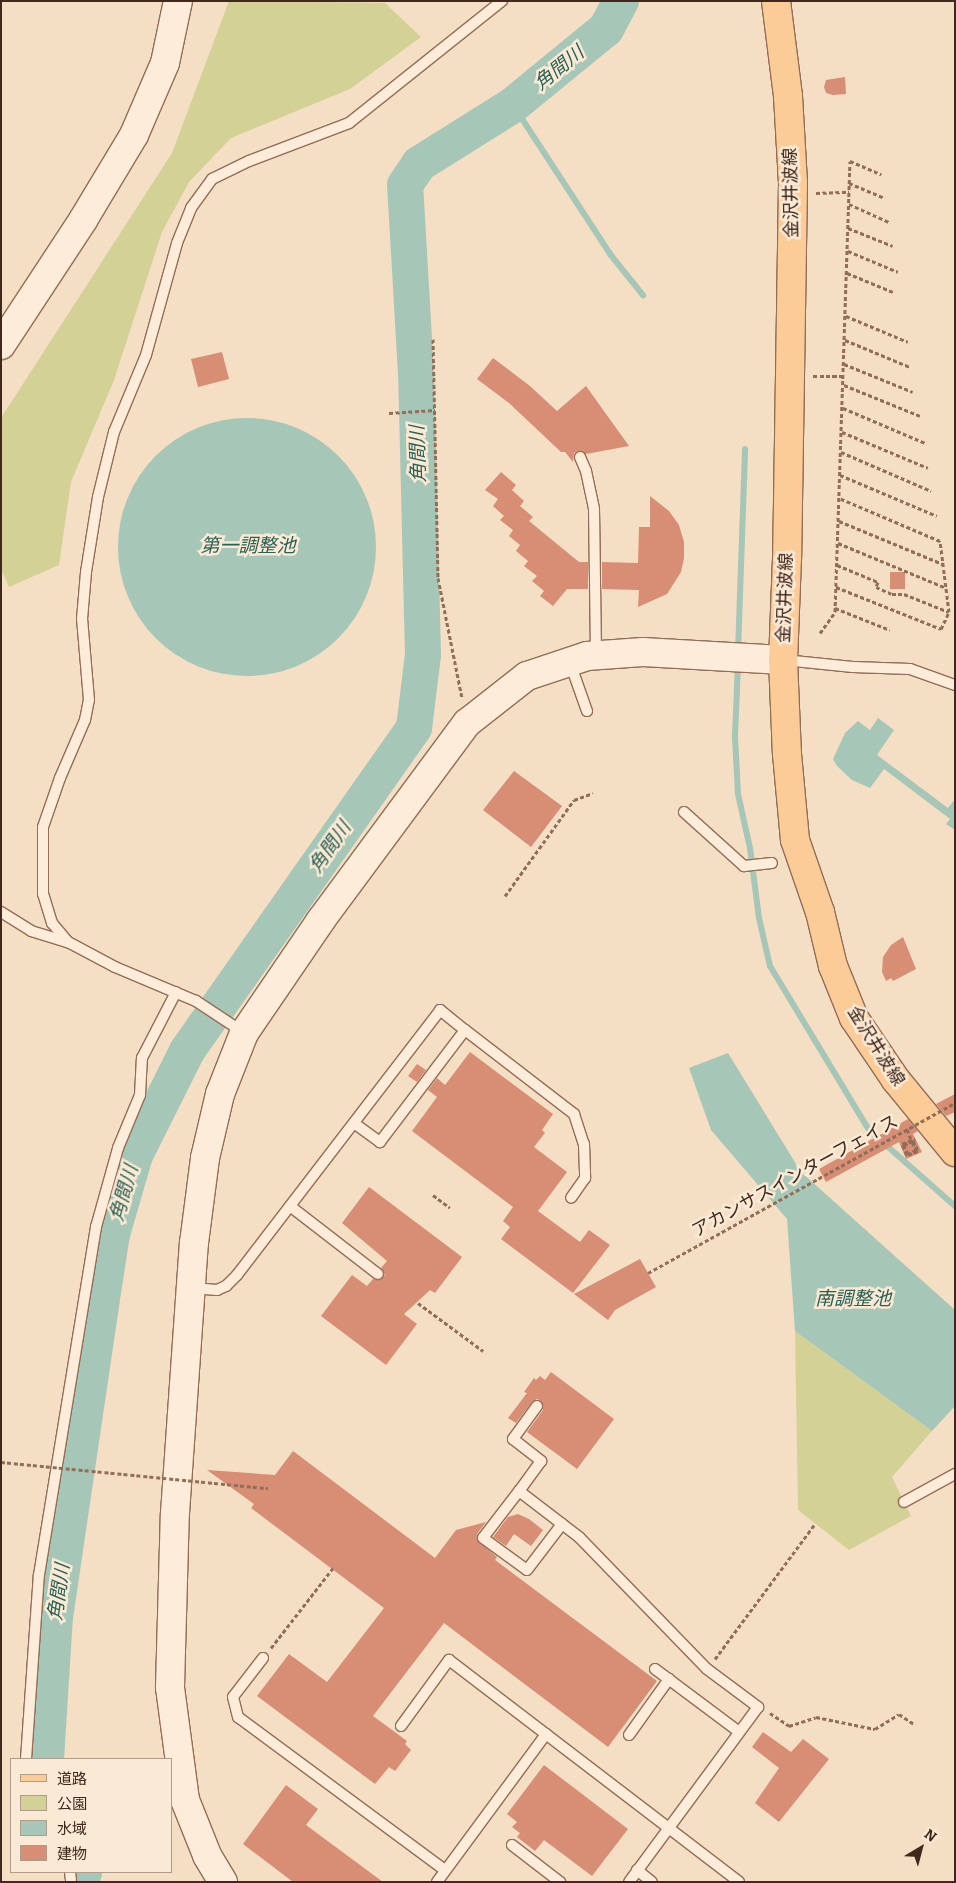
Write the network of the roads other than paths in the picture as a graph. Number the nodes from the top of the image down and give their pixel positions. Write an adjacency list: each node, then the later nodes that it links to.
1 (178, 1): 4 (street)
2 (502, 1): 14 (lane)
3 (776, 1): 7 (main road, 金沢井波線)
4 (1, 345)
5 (580, 457): 6 (lane)
6 (596, 655): 7 (street); 8 (street)
7 (783, 660): 9 (lane); 19 (main road, 金沢井波線)
8 (570, 662): 10 (lane); 16 (street)
9 (955, 685)
10 (587, 711)
11 (684, 812): 12 (lane)
12 (769, 863)
13 (1, 912): 14 (lane)
14 (68, 942): 15 (lane)
15 (176, 992): 16 (lane); 36 (lane)
16 (234, 1026): 23 (street)
17 (465, 1030): 18 (lane); 18 (lane); 20 (lane)
18 (354, 1123): 21 (lane)
19 (955, 1152)
20 (572, 1198)
21 (290, 1206): 22 (lane); 23 (lane)
22 (378, 1274)
23 (189, 1287): 41 (street)
24 (537, 1406): 26 (lane)
25 (955, 1474): 27 (lane)
26 (519, 1491): 28 (lane); 28 (lane)
27 (904, 1502)
28 (562, 1524): 33 (lane)
29 (263, 1658): 39 (lane)
30 (655, 1669): 31 (lane)
31 (668, 1679): 33 (lane); 35 (lane)
32 (401, 1726): 34 (lane)
33 (738, 1731): 37 (lane)
34 (546, 1734): 37 (lane); 39 (lane)
35 (629, 1735)
36 (26, 1758)
37 (670, 1827): 40 (lane); 46 (lane)
38 (512, 1844): 43 (lane)
39 (445, 1870): 42 (lane)
40 (637, 1870): 44 (lane); 45 (lane)
41 (223, 1882)
42 (436, 1882)
43 (560, 1882)
44 (629, 1882)
45 (652, 1882)
46 (739, 1882)

